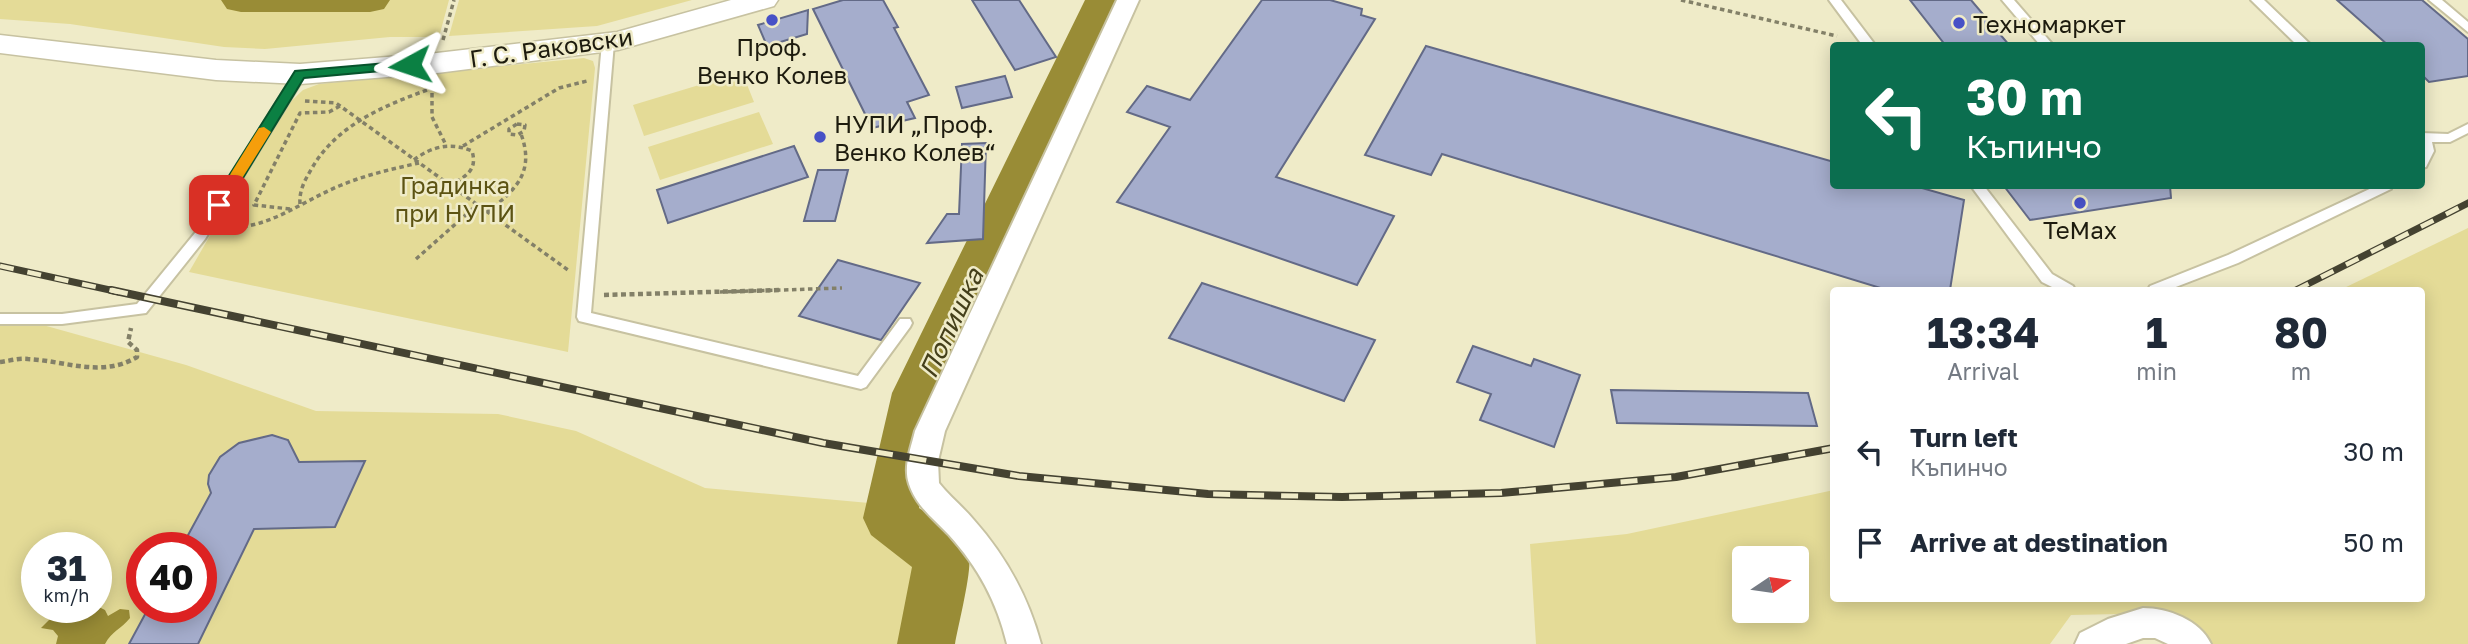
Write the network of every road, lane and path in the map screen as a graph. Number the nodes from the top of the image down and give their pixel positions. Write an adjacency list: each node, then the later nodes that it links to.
1 (454, 0): 10 (path)
2 (764, 0): 15 (street, Г. С. Раковски)
3 (1128, 0): 47 (street)
4 (1681, 0): 11 (path)
5 (1835, 0): 12 (lane)
6 (2008, 0): 13 (lane)
7 (2257, 0): 14 (lane)
8 (2435, 0): 9 (lane)
9 (2468, 27)
10 (444, 37)
11 (1860, 42)
12 (1867, 42)
13 (2045, 42)
14 (2302, 42)
15 (608, 43): 17 (street, Г. С. Раковски); 18 (lane)
16 (0, 44): 17 (street, Г. С. Раковски)
17 (300, 74): 19 (lane)
18 (605, 78): 22 (path); 42 (lane)
19 (283, 100): 20 (path); 37 (lane)
20 (340, 106): 21 (path); 35 (path)
21 (360, 120): 27 (path); 29 (path); 33 (path)
22 (502, 121): 23 (path); 28 (path)
23 (512, 127): 25 (path); 25 (path)
24 (2468, 128): 26 (lane)
25 (521, 134): 36 (path)
26 (2425, 137)
27 (446, 145): 28 (path); 29 (path)
28 (463, 146): 30 (path)
29 (416, 162): 30 (path); 33 (path)
30 (450, 186): 34 (path)
31 (1979, 189): 39 (lane)
32 (2380, 189): 40 (lane)
33 (300, 204): 35 (path)
34 (477, 205): 36 (path); 38 (path)
35 (290, 209): 37 (path)
36 (487, 212): 42 (path)
37 (206, 226): 43 (lane)
38 (416, 260)
39 (2063, 287)
40 (2163, 287)
41 (842, 288): 42 (path)
42 (586, 289): 45 (lane)
43 (141, 309): 44 (lane); 46 (path)
44 (0, 319)
45 (905, 323)
46 (0, 362)
47 (1024, 644)
48 (2092, 644): 49 (street)
49 (2194, 644)

